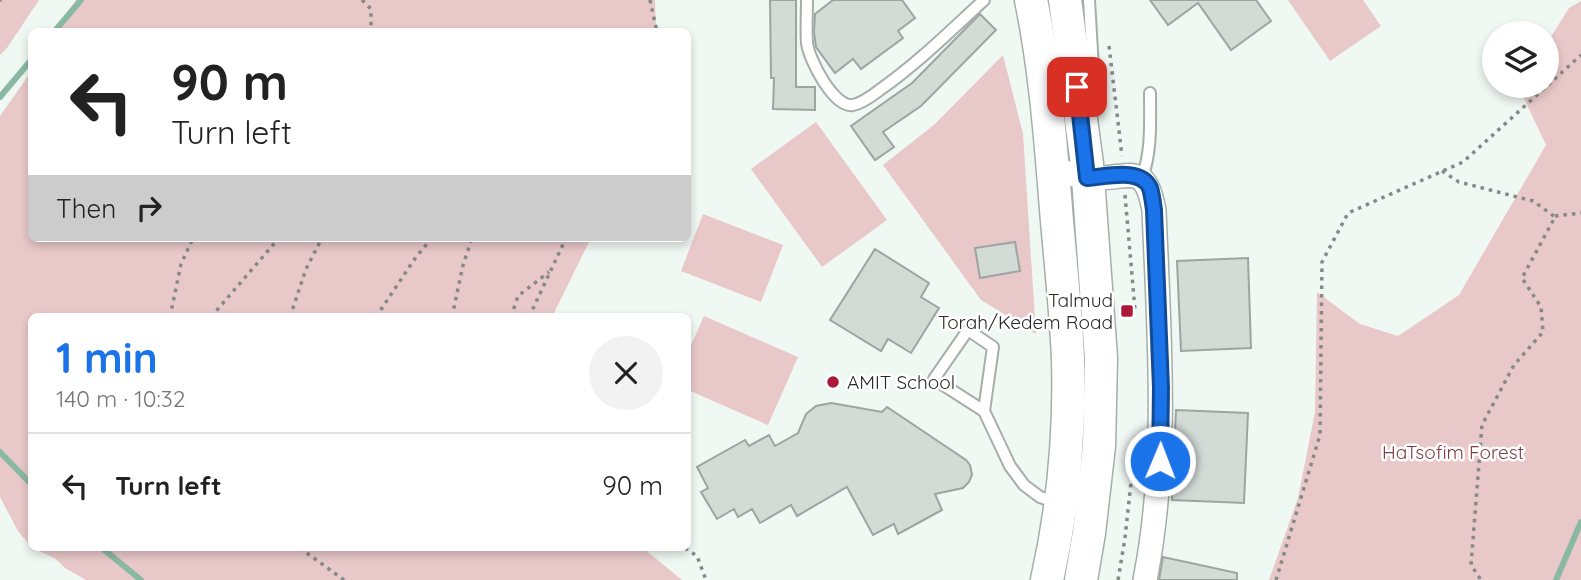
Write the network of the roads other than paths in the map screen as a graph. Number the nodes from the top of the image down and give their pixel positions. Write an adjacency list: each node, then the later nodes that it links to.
1 (807, 0): 2 (lane)
2 (984, 0)
3 (1031, 0): 8 (main road)
4 (1065, 0): 7 (main road)
5 (1089, 0): 7 (lane)
6 (1150, 93): 9 (lane)
7 (1082, 129): 10 (main road)
8 (1053, 168): 10 (street); 12 (main road)
9 (1132, 177): 10 (street); 15 (street)
10 (1087, 178): 14 (main road)
11 (984, 411): 11 (lane); 12 (lane)
12 (1059, 503): 13 (main road)
13 (1046, 580)
14 (1081, 580)
15 (1145, 580)

